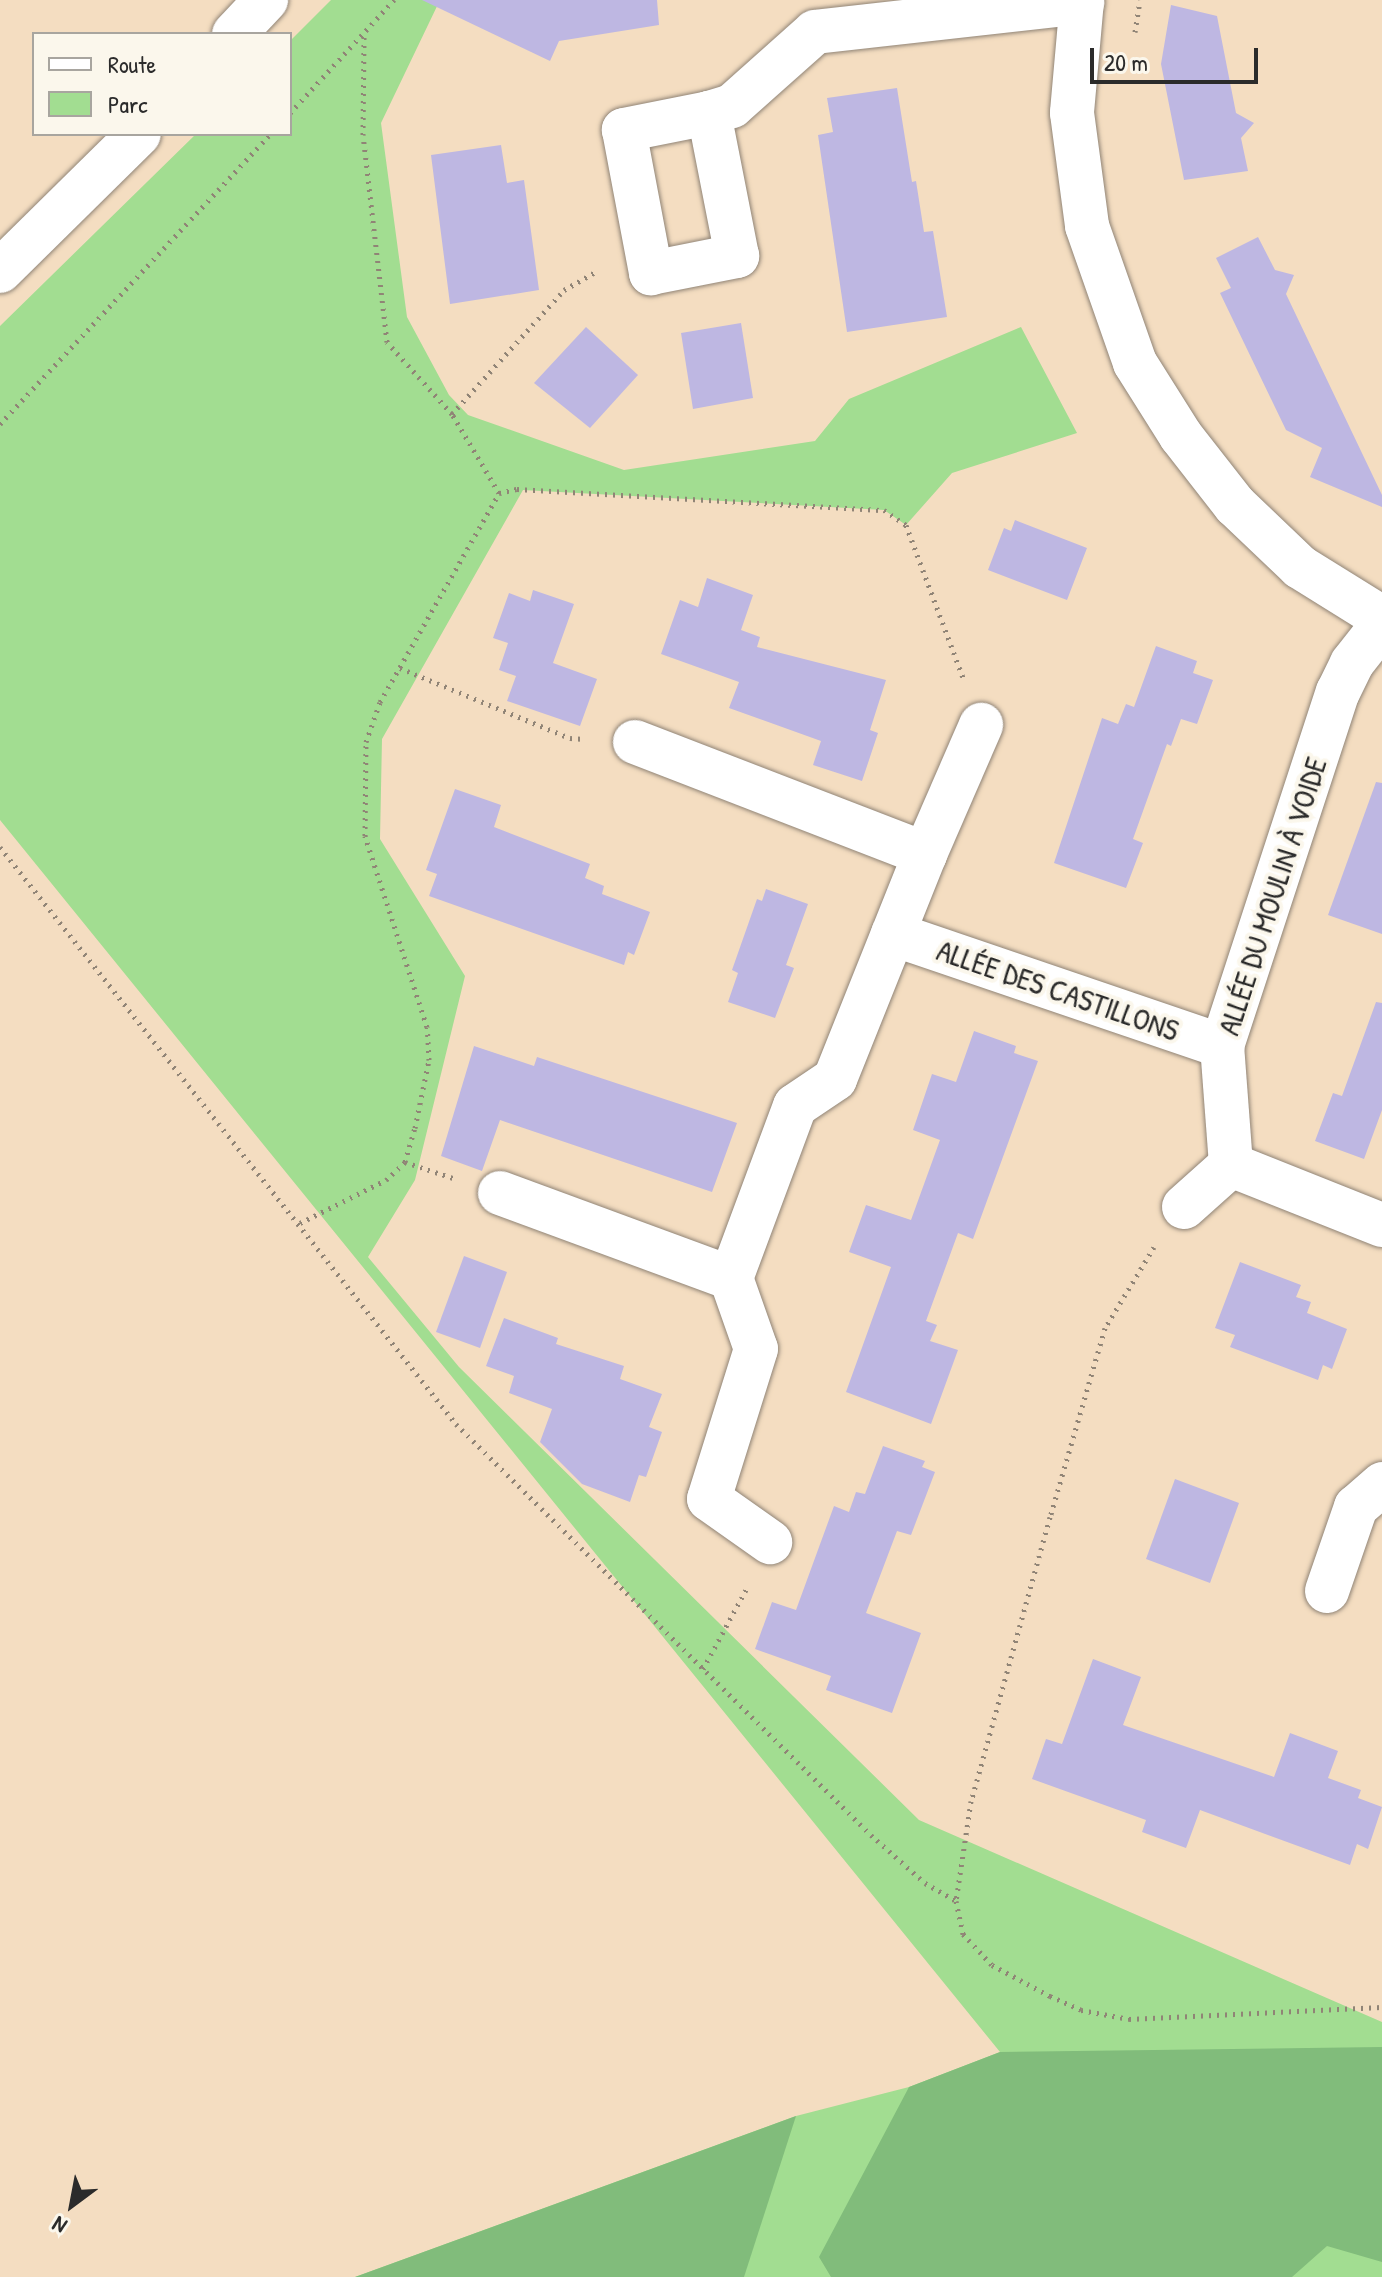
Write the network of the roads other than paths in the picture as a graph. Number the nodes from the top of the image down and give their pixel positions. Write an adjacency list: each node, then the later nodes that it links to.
1 (266, 0): 3 (street)
2 (1082, 1): 4 (street); 7 (street)
3 (236, 32)
4 (709, 113)
5 (137, 136): 6 (street)
6 (0, 271)
7 (1382, 618)
8 (1382, 625): 13 (street, ALLÉE DU MOULIN À VOIDE)
9 (974, 706): 11 (street)
10 (635, 742): 11 (street)
11 (925, 854): 12 (street)
12 (893, 934): 13 (street, ALLÉE DES CASTILLONS); 18 (street)
13 (1222, 1046): 14 (street, ALLÉE DU MOULIN À VOIDE)
14 (1231, 1165): 16 (street); 17 (street)
15 (500, 1193): 18 (street)
16 (1184, 1207)
17 (1382, 1225)
18 (731, 1278): 20 (street)
19 (1382, 1484): 21 (street)
20 (770, 1542)
21 (1327, 1591)

